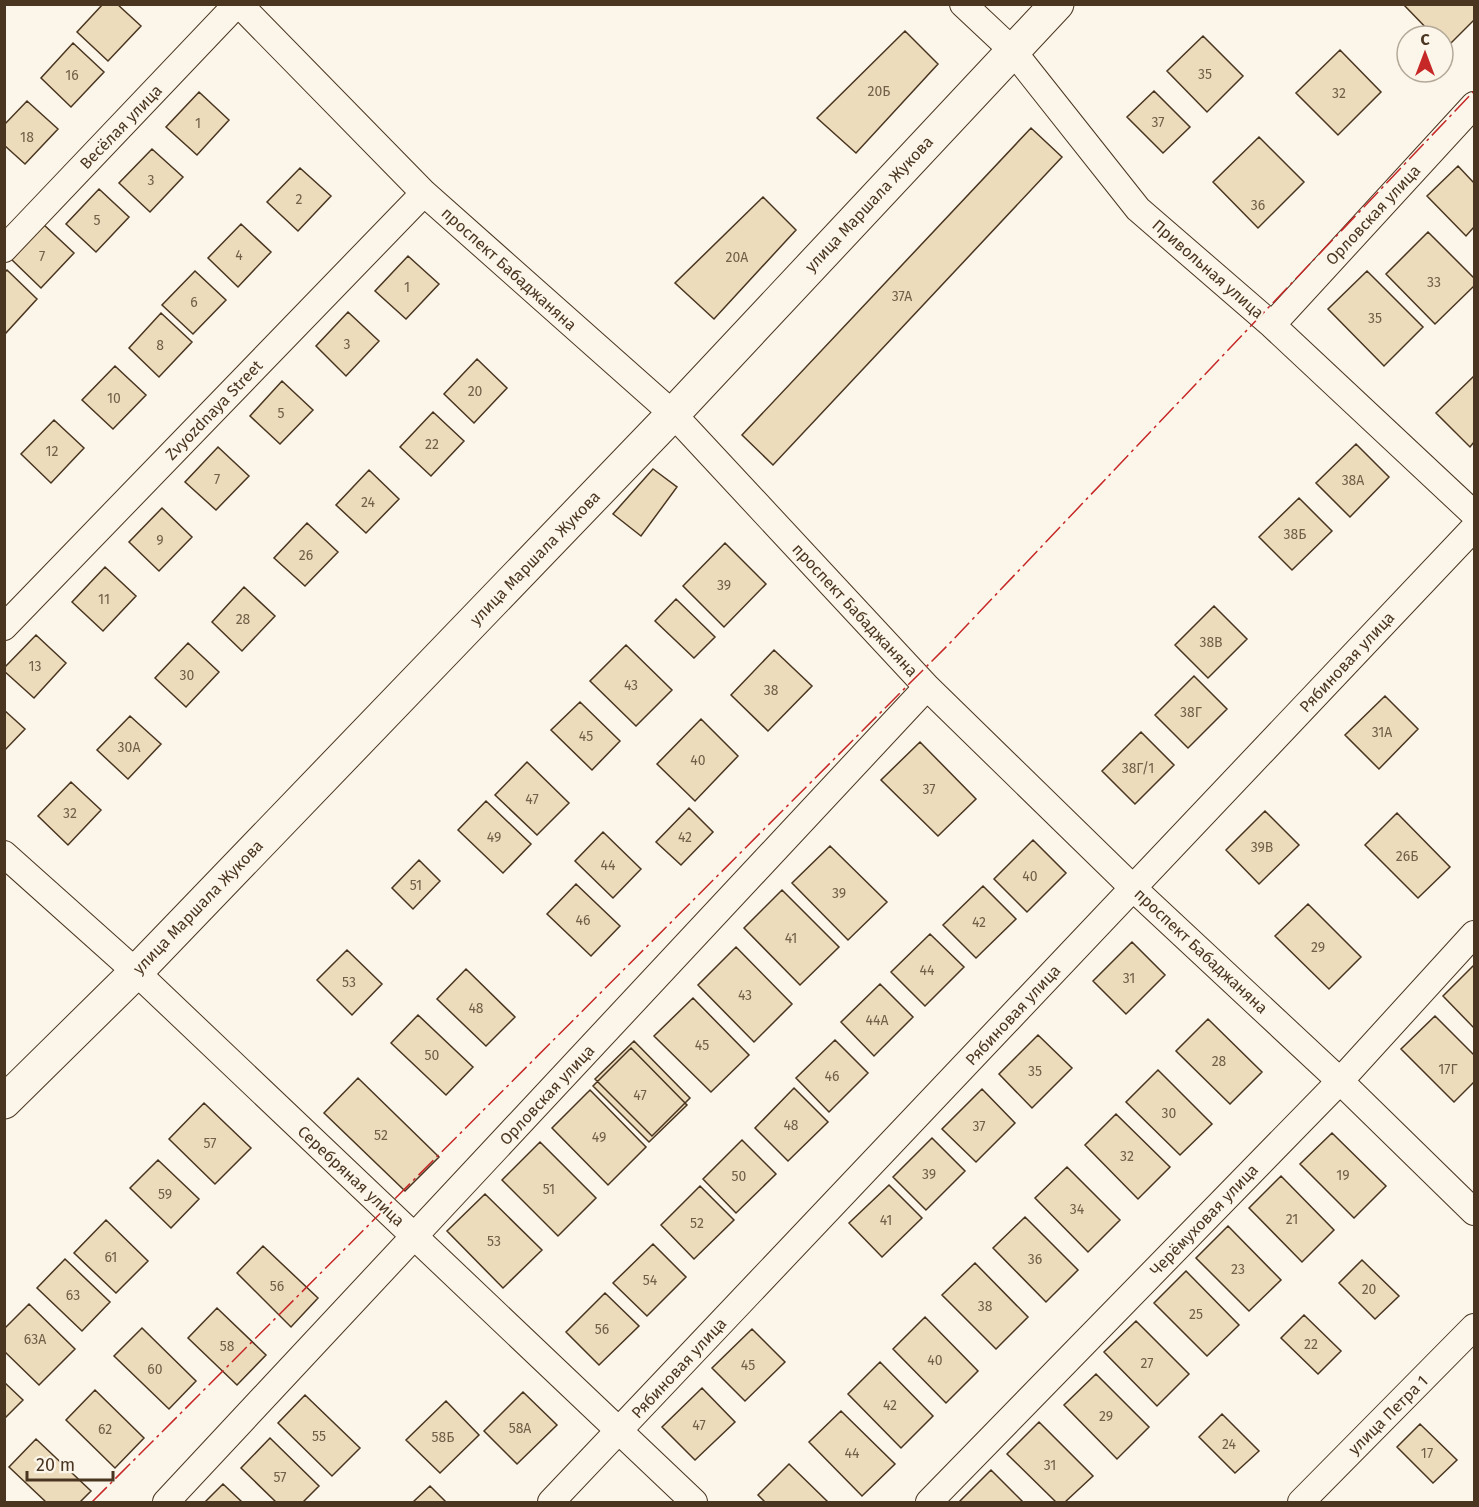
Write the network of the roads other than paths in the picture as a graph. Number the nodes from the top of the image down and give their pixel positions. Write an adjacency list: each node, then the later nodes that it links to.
1 (238, 4): 6 (street, проспект Бабаджаняна); 7 (street, Весёлая улица)
2 (963, 4): 4 (street, Привольная улица)
3 (1057, 4): 4 (main road, улица Маршала Жукова)
4 (1012, 50): 8 (street, Привольная улица); 9 (main road, улица Маршала Жукова)
5 (1474, 105): 8 (street, Орловская улица)
6 (424, 193): 9 (street, проспект Бабаджаняна); 12 (street, Zvyozdnaya Street)
7 (4, 249)
8 (1272, 325): 10 (street, Привольная улица)
9 (673, 414): 13 (street, проспект Бабаджаняна); 17 (main road, улица Маршала Жукова)
10 (1474, 514)
11 (1474, 528): 15 (street, Рябиновая улица)
12 (4, 627)
13 (927, 687): 15 (street, проспект Бабаджаняна); 21 (street, Орловская улица)
14 (4, 854): 17 (street, Серебряная улица)
15 (1133, 888): 18 (street, проспект Бабаджаняна); 23 (street, Рябиновая улица)
16 (1474, 934): 18 (street, Черёмуховая улица)
17 (136, 972): 19 (main road, улица Маршала Жукова); 21 (street, Серебряная улица)
18 (1340, 1081): 20 (street, проспект Бабаджаняна); 27 (street, Черёмуховая улица)
19 (4, 1102)
20 (1474, 1212)
21 (415, 1236): 23 (street, Серебряная улица); 24 (street, Орловская улица)
22 (1474, 1327): 28 (street, улица Петра 1)
23 (619, 1431): 25 (street, Рябиновая улица); 26 (street, Серебряная улица)
24 (166, 1503)
25 (551, 1503)
26 (694, 1503)
27 (929, 1503)
28 (1301, 1503)

